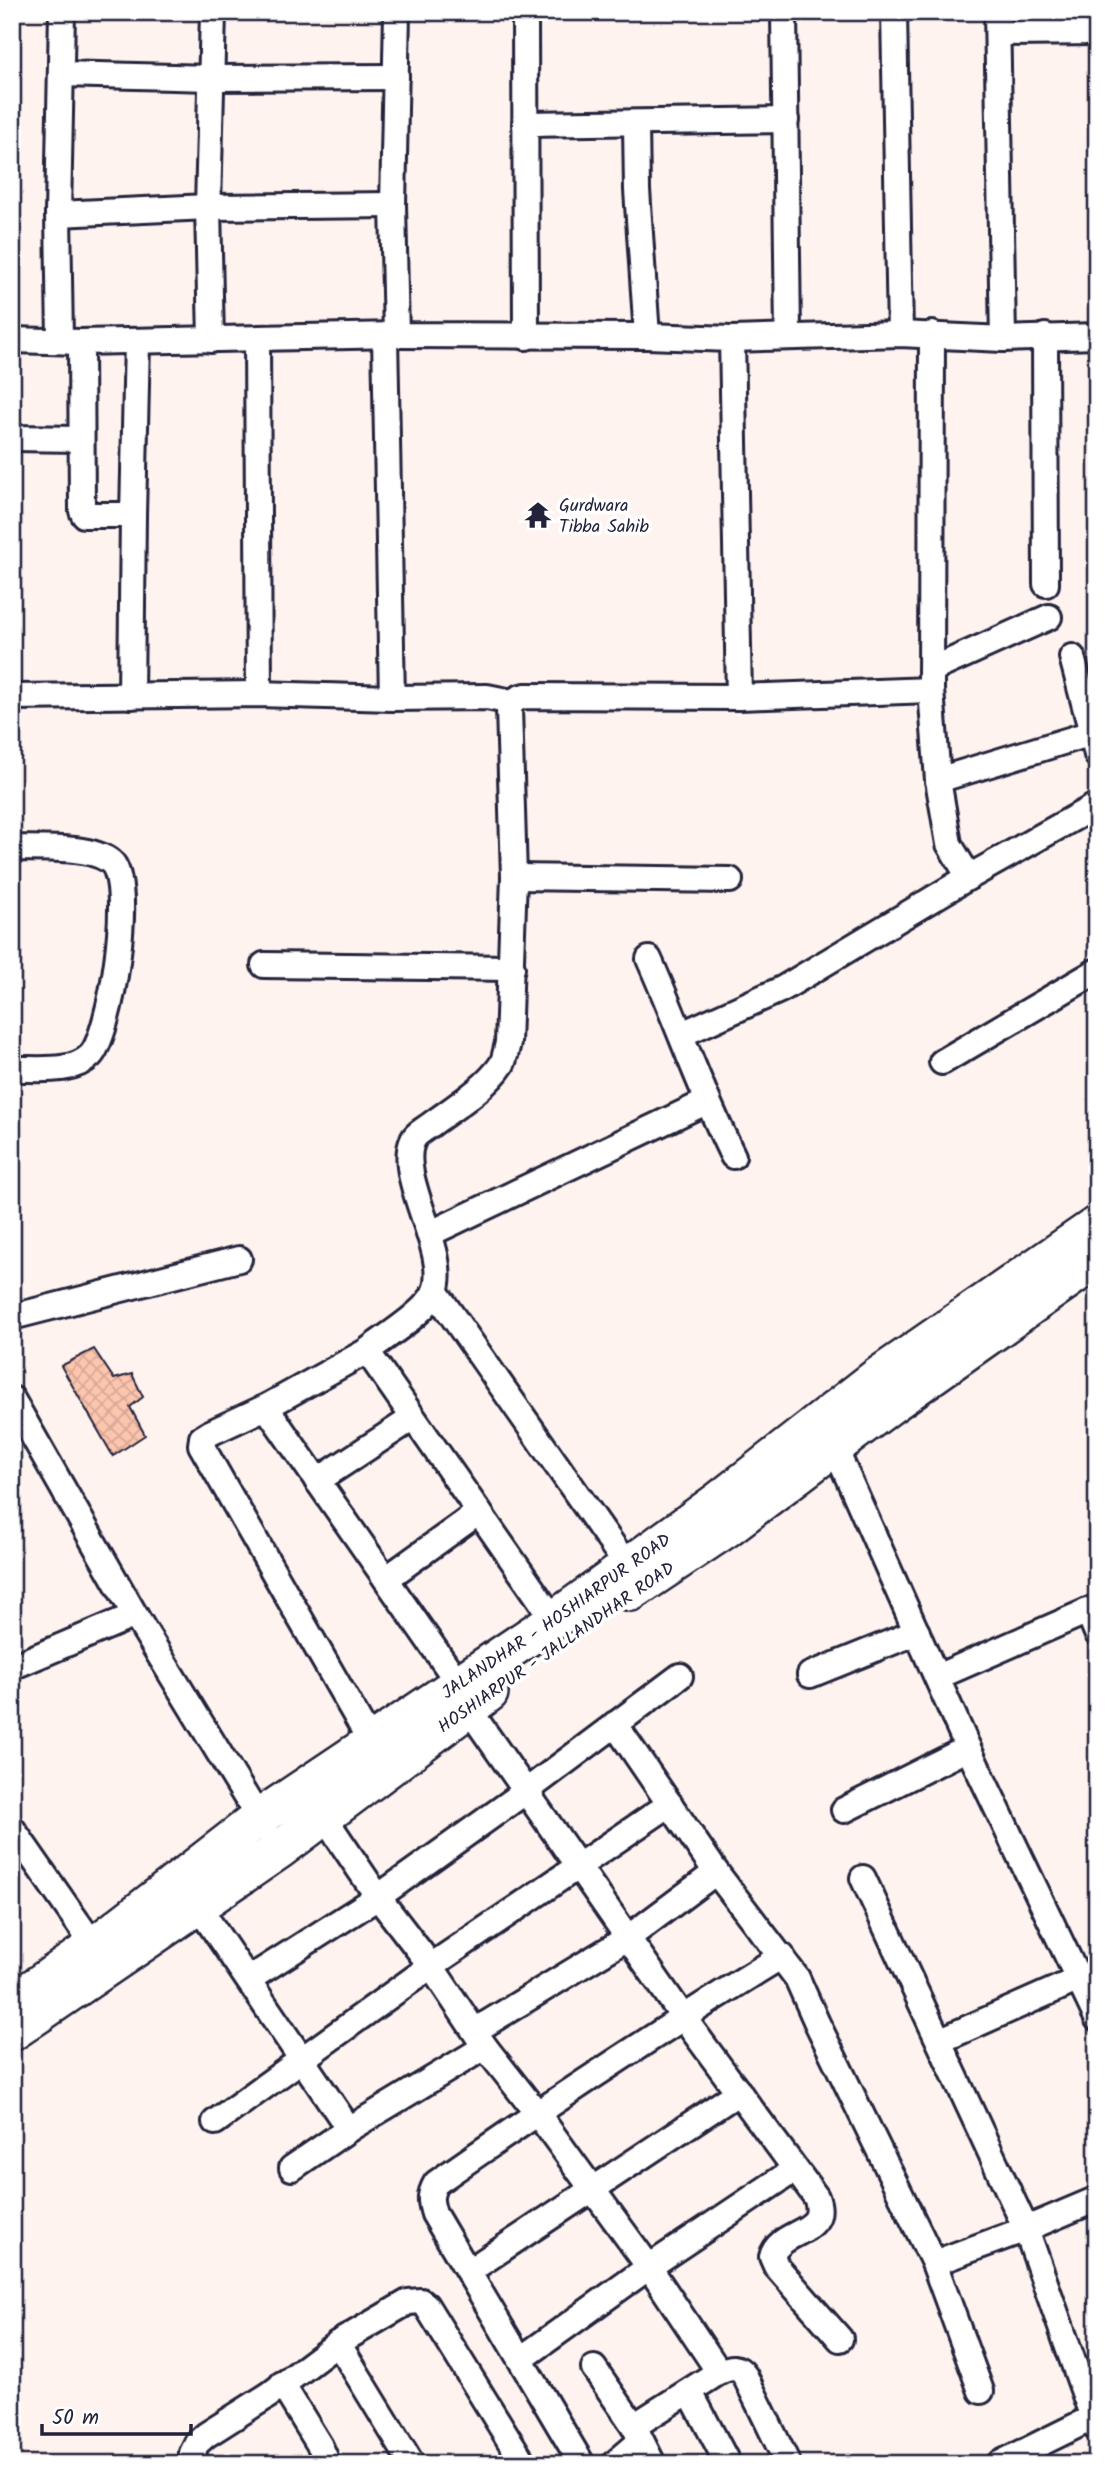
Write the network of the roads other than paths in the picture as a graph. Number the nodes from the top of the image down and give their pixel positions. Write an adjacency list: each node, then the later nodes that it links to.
1 (62, 12): 9 (street)
2 (213, 12): 11 (street)
3 (397, 12): 10 (street)
4 (524, 12): 13 (street)
5 (784, 12): 12 (street)
6 (894, 12): 18 (street)
7 (998, 23): 8 (street); 28 (street)
8 (1097, 32)
9 (61, 74): 11 (street); 17 (street)
10 (396, 77): 11 (street); 15 (street)
11 (211, 78): 16 (street)
12 (786, 120): 14 (street); 20 (street)
13 (525, 124): 14 (street); 25 (street)
14 (636, 124): 22 (street)
15 (393, 205): 16 (street); 21 (street)
16 (208, 206): 17 (street); 30 (street)
17 (58, 214): 32 (street)
18 (901, 334): 19 (street); 20 (street)
19 (932, 334): 28 (street); 39 (street)
20 (788, 335): 27 (street)
21 (391, 336): 25 (street); 26 (street); 44 (street)
22 (647, 336): 25 (street); 27 (street)
23 (1045, 336): 24 (street); 28 (street); 36 (street)
24 (1097, 336)
25 (526, 337)
26 (257, 339): 30 (street); 40 (street)
27 (732, 339): 43 (street)
28 (1003, 339)
29 (12, 340): 32 (street)
30 (211, 340): 31 (street)
31 (137, 341): 32 (street); 35 (street)
32 (71, 342): 34 (street)
33 (12, 439): 34 (street)
34 (81, 439): 35 (street)
35 (133, 515): 42 (street)
36 (1046, 584)
37 (1049, 617): 39 (street)
38 (1072, 657): 46 (street)
39 (931, 680): 43 (street); 47 (street)
40 (259, 694): 42 (street); 44 (street)
41 (12, 696): 42 (street)
42 (131, 696)
43 (739, 697): 45 (street)
44 (392, 698): 45 (street)
45 (512, 702): 50 (street)
46 (1094, 744): 47 (street)
47 (937, 780): 51 (street)
48 (1097, 805): 51 (street)
49 (12, 848): 59 (street)
50 (514, 877): 52 (street); 55 (street)
51 (969, 877): 57 (street)
52 (730, 880)
53 (649, 959): 57 (street)
54 (264, 965): 55 (street)
55 (512, 968): 63 (street)
56 (1097, 971): 58 (street)
57 (682, 1034): 60 (street)
58 (942, 1062)
59 (12, 1069)
60 (706, 1102): 61 (street); 63 (street)
61 (733, 1156)
62 (1097, 1225): 75 (highway, JALANDHAR - HOSHIARPUR ROAD)
63 (429, 1234): 66 (street)
64 (239, 1259): 67 (street)
65 (1097, 1259): 72 (highway, HOSHIARPUR - JALLANDHAR ROAD)
66 (435, 1291): 68 (street); 75 (street)
67 (12, 1317)
68 (367, 1351): 70 (street); 71 (street)
69 (12, 1399): 77 (street)
70 (266, 1407): 73 (street); 87 (street)
71 (413, 1418): 73 (street); 74 (street)
72 (834, 1446): 75 (highway, HOSHIARPUR - JALLANDHAR ROAD); 80 (street)
73 (317, 1481): 76 (street)
74 (479, 1512): 76 (street); 79 (street)
75 (634, 1575): 79 (highway, JALANDHAR - HOSHIARPUR ROAD); 85 (highway, HOSHIARPUR - JALLANDHAR ROAD)
76 (386, 1579): 85 (street)
77 (135, 1615): 81 (street); 93 (street)
78 (1094, 1617): 84 (street)
79 (554, 1620): 85 (highway, JALANDHAR - HOSHIARPUR ROAD)
80 (917, 1632): 82 (street); 84 (street)
81 (12, 1667)
82 (810, 1675)
83 (680, 1676): 86 (street)
84 (937, 1676): 88 (street)
85 (463, 1696): 87 (highway, JALANDHAR - HOSHIARPUR ROAD); 89 (street); 92 (highway, HOSHIARPUR - JALLANDHAR ROAD)
86 (615, 1724): 89 (street); 90 (street)
87 (372, 1744): 93 (highway, JALANDHAR - HOSHIARPUR ROAD)
88 (968, 1748): 91 (street); 105 (street)
89 (525, 1792): 96 (street); 99 (street)
90 (670, 1804): 96 (street); 97 (street)
91 (844, 1810)
92 (324, 1817): 95 (highway, HOSHIARPUR - JALLANDHAR ROAD); 99 (street)
93 (259, 1818): 95 (street); 102 (highway, JALANDHAR - HOSHIARPUR ROAD)
94 (12, 1828): 102 (street)
95 (279, 1850): 100 (highway, HOSHIARPUR - JALLANDHAR ROAD)
96 (580, 1866): 101 (street); 104 (street)
97 (716, 1872): 101 (street); 103 (street)
98 (863, 1878): 112 (street)
99 (378, 1897): 104 (street); 106 (street)
100 (198, 1906): 106 (street); 110 (highway, HOSHIARPUR - JALLANDHAR ROAD)
101 (629, 1937): 108 (street); 111 (street)
102 (94, 1946): 107 (highway, JALANDHAR - HOSHIARPUR ROAD)
103 (782, 1956): 108 (street); 123 (street)
104 (431, 1966): 111 (street); 113 (street)
105 (1087, 1975): 109 (street); 112 (street)
106 (248, 1979): 113 (street)
107 (12, 2003)
108 (683, 2017): 114 (street); 115 (street)
109 (1097, 2018)
110 (12, 2032)
111 (480, 2038): 115 (street); 117 (street)
112 (939, 2041): 122 (street)
113 (302, 2060): 116 (street); 117 (street)
114 (739, 2092): 119 (street); 120 (street)
115 (537, 2113): 120 (street); 125 (street)
116 (215, 2122)
117 (349, 2129): 118 (street)
118 (292, 2168)
119 (794, 2170): 124 (street); 126 (street)
120 (593, 2190): 124 (street); 125 (street)
121 (1097, 2199): 122 (street)
122 (1026, 2229): 123 (street); 134 (street)
123 (934, 2263): 132 (street)
124 (649, 2267): 128 (street); 130 (street)
125 (469, 2271): 128 (street)
126 (840, 2339)
127 (338, 2343): 131 (street); 138 (street); 139 (street)
128 (521, 2359): 140 (street)
129 (594, 2368): 135 (street)
130 (719, 2372): 133 (street); 144 (street)
131 (282, 2384): 136 (street); 137 (street)
132 (981, 2391)
133 (690, 2392): 135 (street); 143 (street)
134 (1095, 2423): 145 (street)
135 (637, 2433): 141 (street); 142 (street)
136 (197, 2464)
137 (328, 2464)
138 (412, 2464)
139 (524, 2464)
140 (582, 2464)
141 (614, 2464)
142 (653, 2464)
143 (728, 2464)
144 (788, 2464)
145 (999, 2464)

